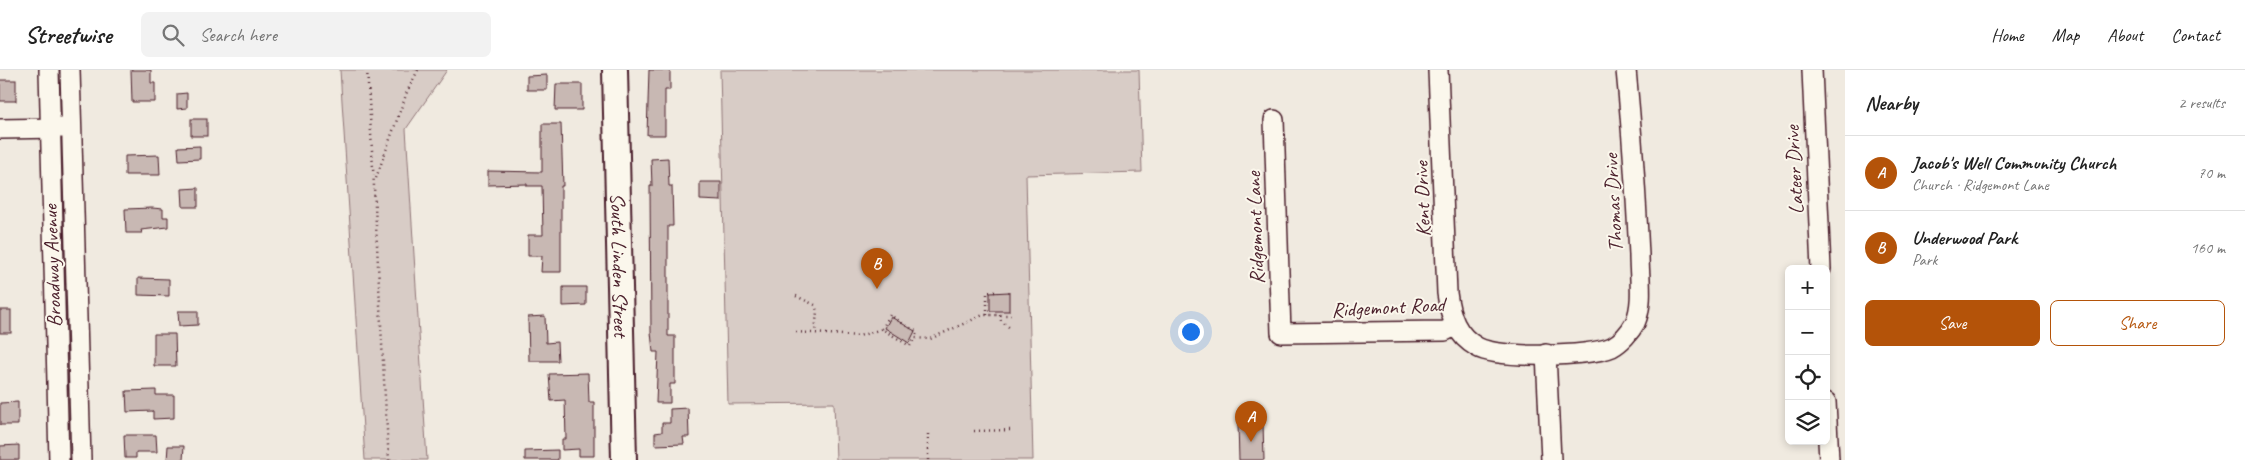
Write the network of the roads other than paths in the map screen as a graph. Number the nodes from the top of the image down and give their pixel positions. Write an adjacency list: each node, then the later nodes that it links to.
1 (49, 70): 8 (street, Broadway Avenue)
2 (70, 70): 9 (street, Broadway Avenue)
3 (615, 70): 19 (main road, South Linden Street)
4 (1438, 70): 12 (street, Kent Drive)
5 (1626, 70): 13 (street, Thomas Drive)
6 (1812, 70): 11 (street, Lateer Drive)
7 (1274, 120): 14 (street, Ridgemont Lane)
8 (51, 128): 9 (street); 10 (street); 17 (street, Broadway Avenue)
9 (71, 128): 18 (street, Broadway Avenue)
10 (0, 129)
11 (1821, 265)
12 (1456, 326): 14 (street, Ridgemont Road); 15 (street, Ridgemont Road)
13 (1630, 331): 15 (street, Ridgemont Road)
14 (1281, 334)
15 (1546, 354): 20 (street)
16 (1828, 445): 21 (street)
17 (59, 460)
18 (80, 460)
19 (624, 460)
20 (1551, 460)
21 (1829, 460)

